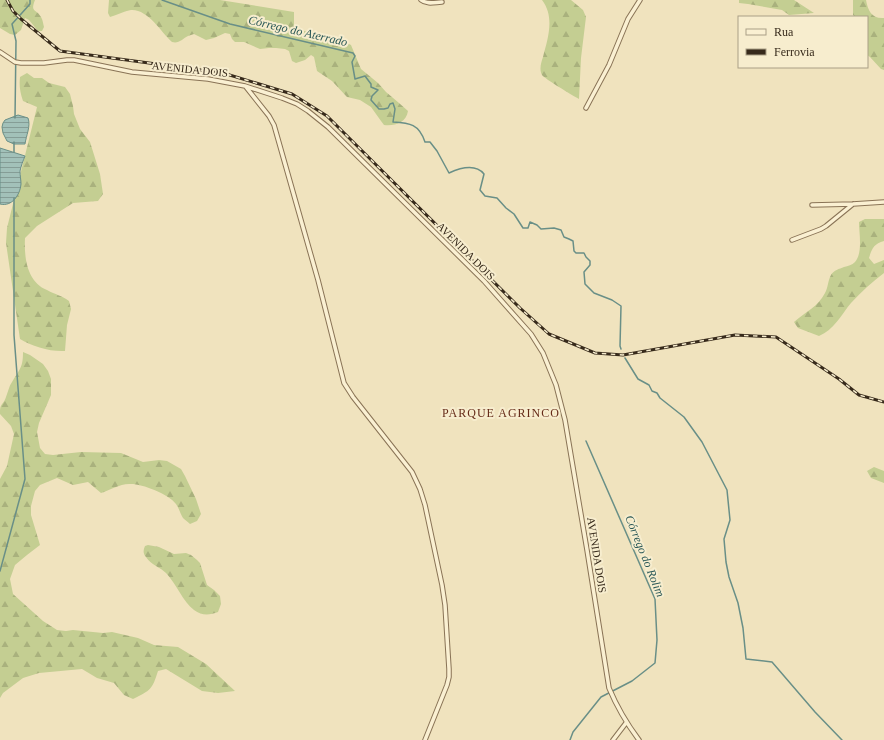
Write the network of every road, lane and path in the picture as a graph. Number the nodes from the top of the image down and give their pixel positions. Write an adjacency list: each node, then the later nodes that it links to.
1 (421, 0): 3 (street)
2 (640, 0): 6 (street)
3 (442, 2)
4 (0, 52): 5 (street, AVENIDA DOIS)
5 (246, 86): 11 (street, AVENIDA DOIS); 12 (street)
6 (586, 108)
7 (884, 202): 8 (street)
8 (853, 204): 9 (street); 10 (street)
9 (812, 205)
10 (792, 240)
11 (626, 723): 13 (street); 14 (street, AVENIDA DOIS)
12 (426, 740)
13 (613, 740)
14 (639, 740)

